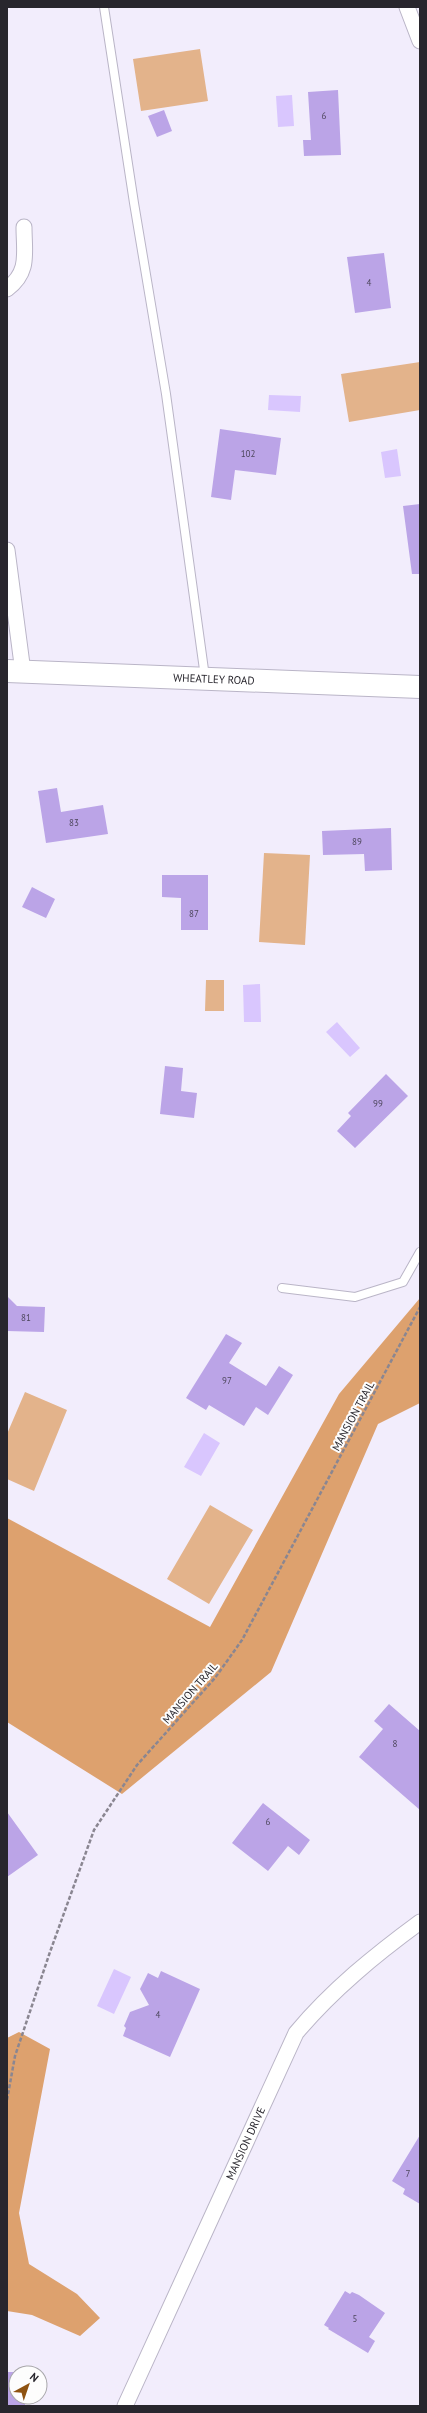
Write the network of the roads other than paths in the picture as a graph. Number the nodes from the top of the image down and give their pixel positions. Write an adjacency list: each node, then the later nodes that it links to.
1 (104, 7): 8 (lane)
2 (407, 7): 3 (street)
3 (420, 41)
4 (24, 227): 5 (street)
5 (7, 289)
6 (7, 550): 7 (street)
7 (15, 671): 8 (street, WHEATLEY ROAD)
8 (205, 677): 9 (street, WHEATLEY ROAD)
9 (420, 687)
10 (420, 1252): 11 (lane)
11 (282, 1288)
12 (420, 1922): 13 (street, MANSION DRIVE)
13 (125, 2406)

